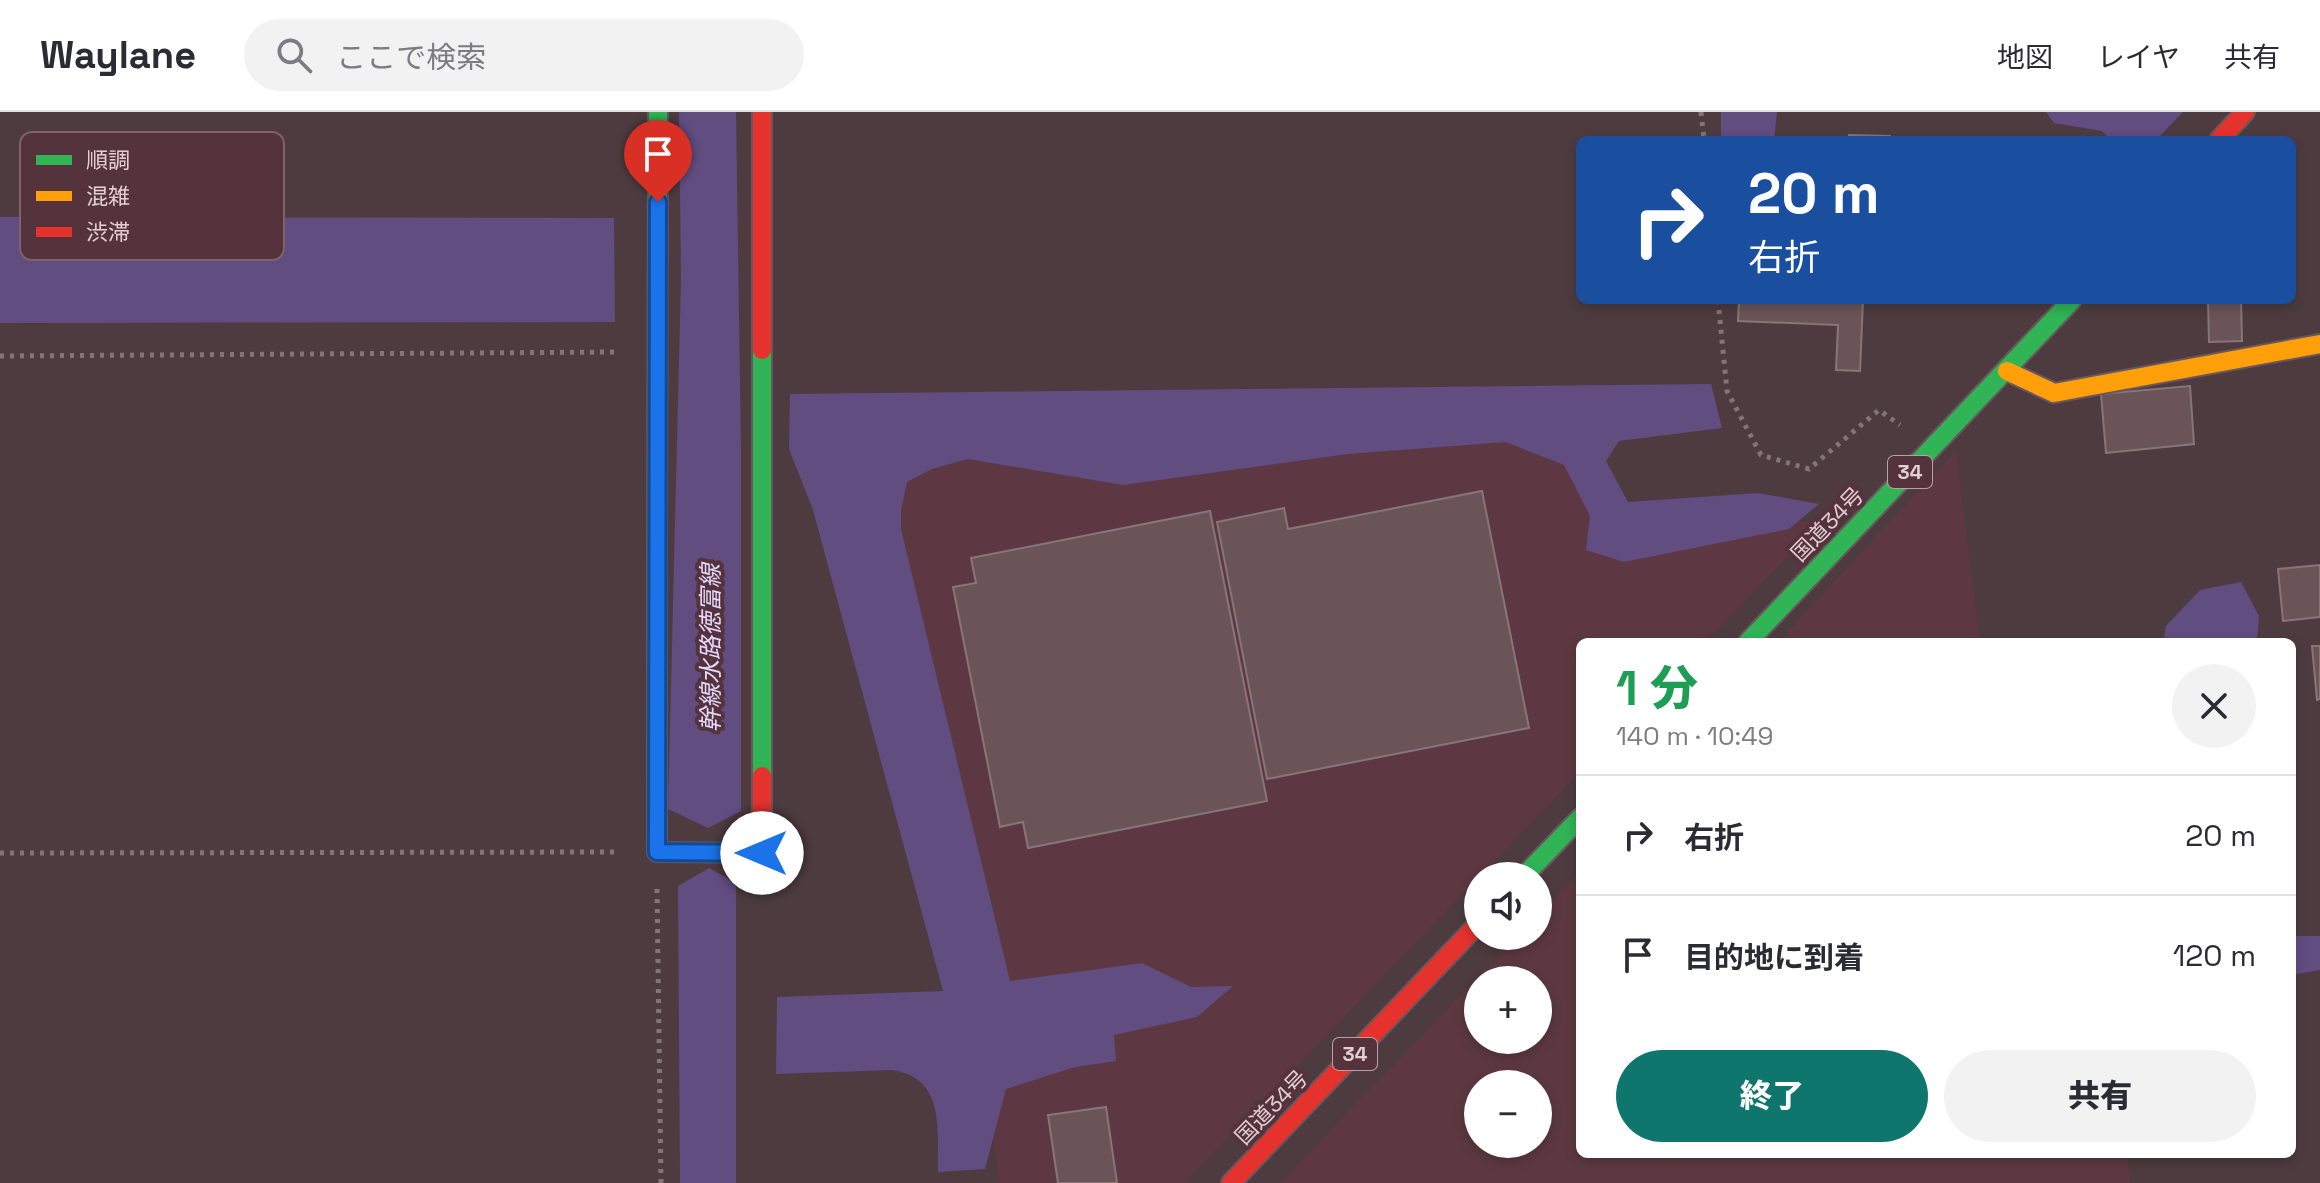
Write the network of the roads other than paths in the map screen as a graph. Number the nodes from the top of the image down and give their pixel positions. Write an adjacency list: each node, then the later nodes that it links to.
1 (658, 112): 2 (main road)
2 (762, 112)
3 (2245, 112): 4 (main road)
4 (2223, 136)
5 (2068, 304): 7 (main road, 国道34号 / 34)
6 (2320, 344): 7 (main road)
7 (2007, 371): 8 (main road, 国道34号 / 34)
8 (1752, 638)
9 (1576, 822): 10 (main road)
10 (1538, 862)
11 (1464, 939): 12 (main road, 国道34号 / 34)
12 (1231, 1183)

